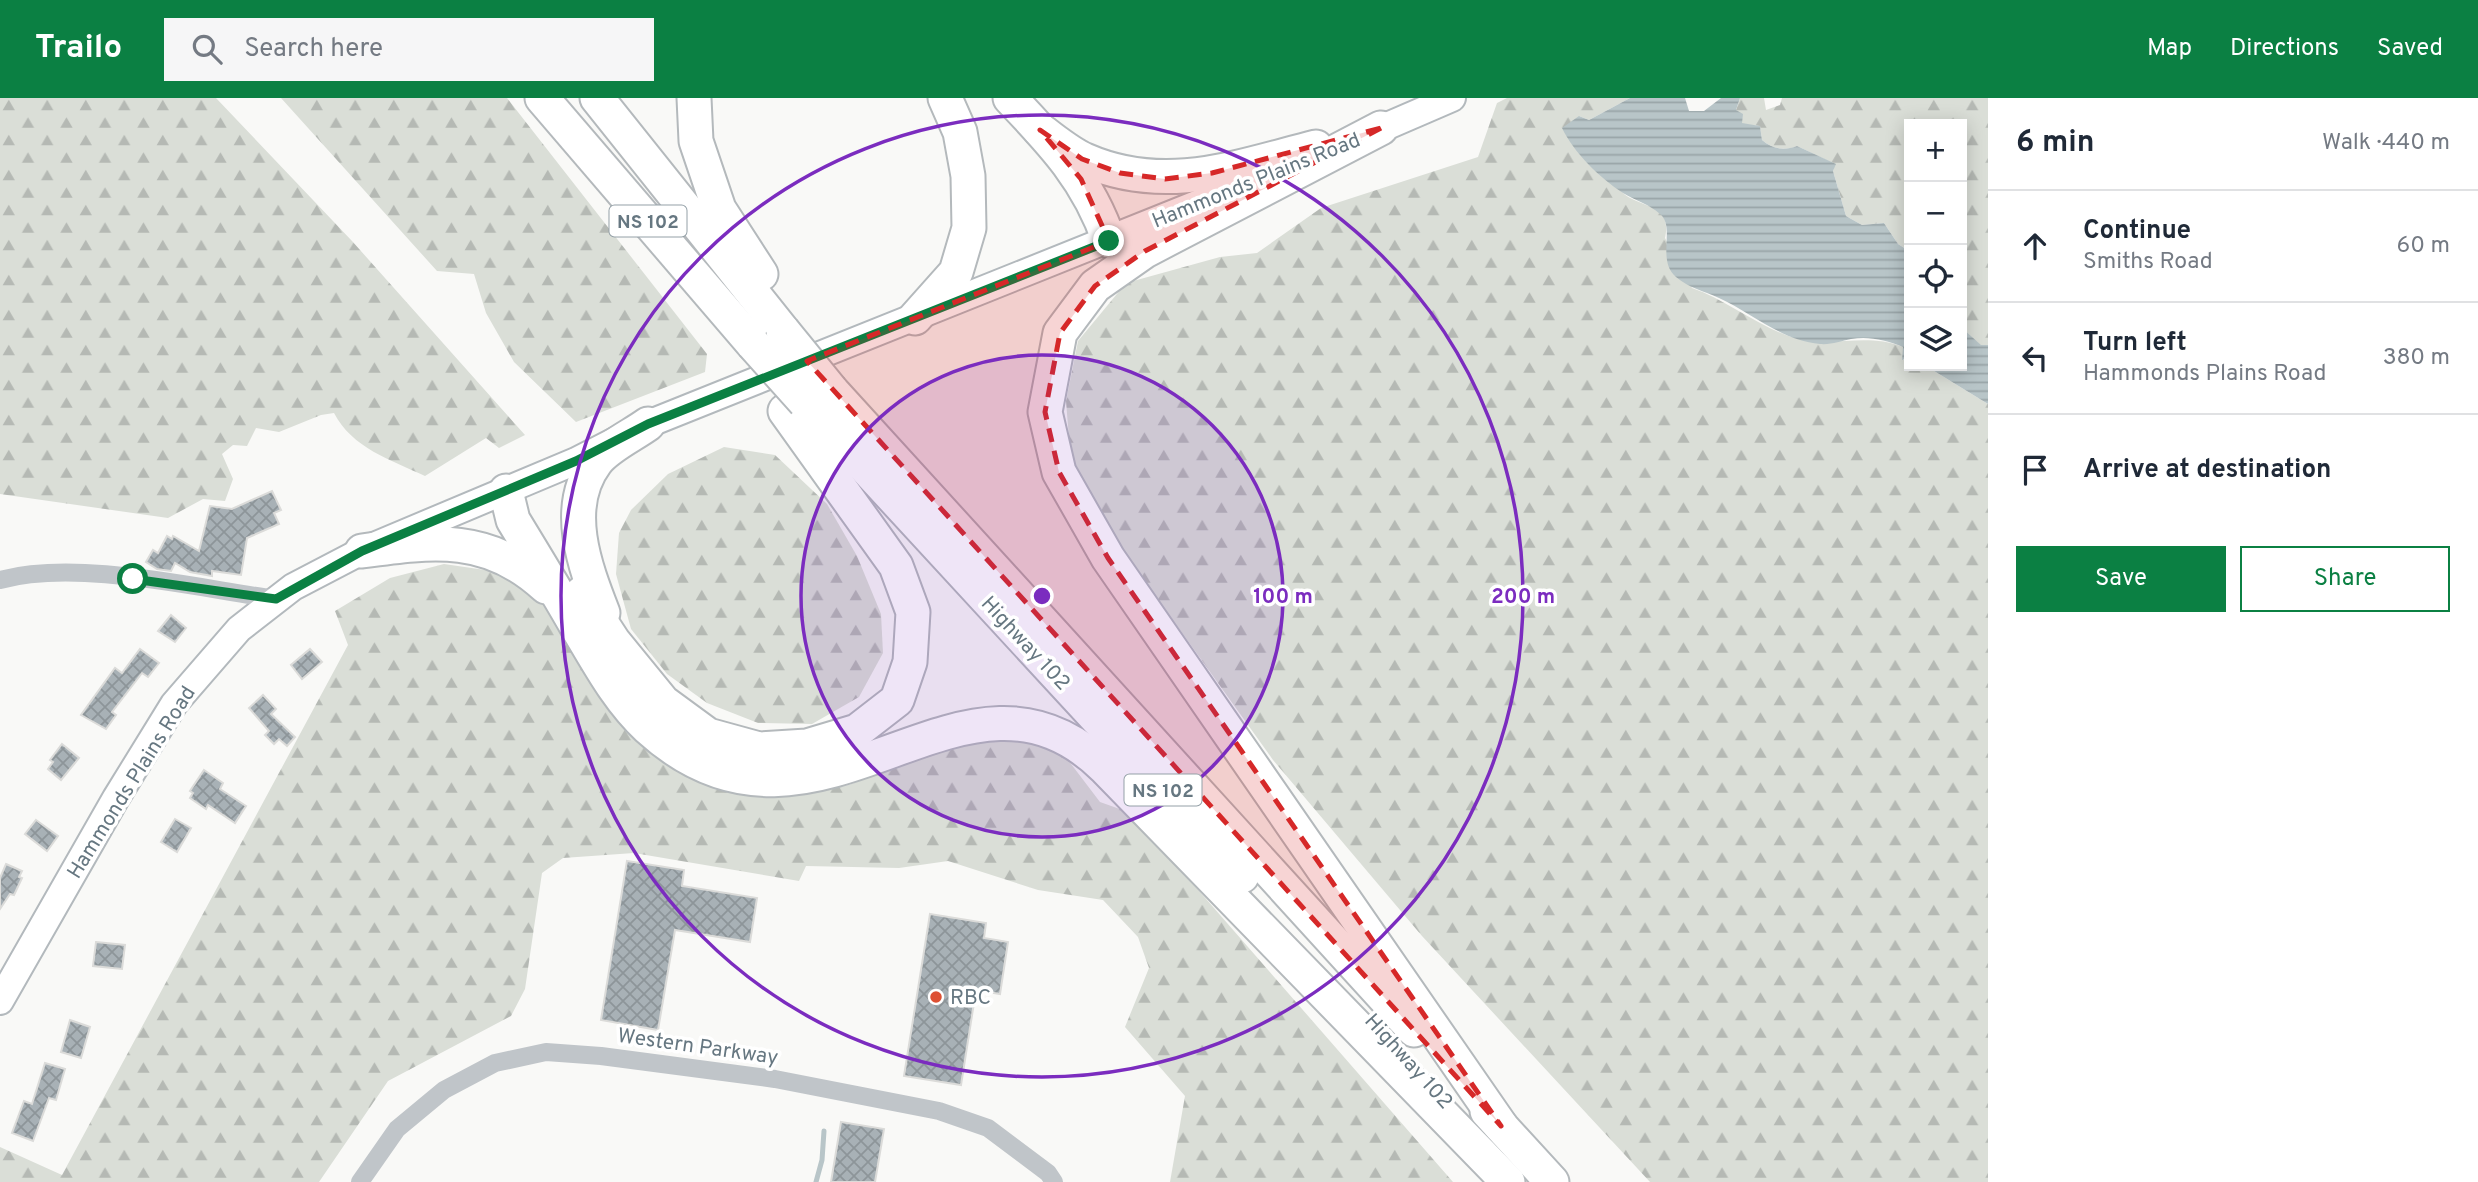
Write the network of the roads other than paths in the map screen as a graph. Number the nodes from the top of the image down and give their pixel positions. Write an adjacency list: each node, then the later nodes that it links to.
1 (540, 98): 11 (highway, Highway 102 / NS 102)
2 (597, 98): 11 (highway, Highway 102 / NS 102)
3 (694, 98): 11 (highway)
4 (945, 98): 10 (highway)
5 (1010, 98): 7 (highway)
6 (1452, 98): 8 (main road, Hammonds Plains Road)
7 (1040, 130): 8 (highway); 9 (highway)
8 (1375, 131): 9 (main road, Hammonds Plains Road); 21 (highway)
9 (1109, 241): 10 (main road, Hammonds Plains Road)
10 (915, 317): 13 (main road, Hammonds Plains Road)
11 (766, 338): 12 (highway, Highway 102 / NS 102, bridge); 12 (highway)
12 (816, 397): 19 (highway); 21 (highway, Highway 102 / NS 102); 25 (highway, Highway 102 / NS 102)
13 (648, 424): 14 (main road, Hammonds Plains Road); 19 (highway)
14 (506, 491): 15 (main road, Hammonds Plains Road); 18 (highway); 19 (highway)
15 (362, 551): 17 (main road, Hammonds Plains Road); 18 (highway)
16 (0, 580): 17 (street)
17 (276, 599): 20 (main road, Hammonds Plains Road)
18 (563, 603): 24 (highway)
19 (614, 642)
20 (0, 1001)
21 (1501, 1126): 26 (highway, Highway 102 / NS 102)
22 (360, 1182): 23 (street, Western Parkway)
23 (1054, 1182)
24 (1508, 1182)
25 (1517, 1182)
26 (1552, 1182)

